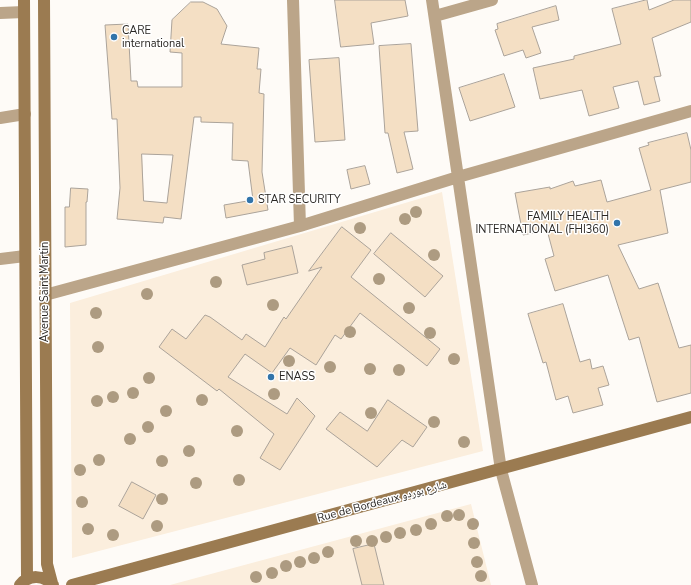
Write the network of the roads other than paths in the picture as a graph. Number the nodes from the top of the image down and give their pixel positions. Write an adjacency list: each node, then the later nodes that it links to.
1 (44, 0): 15 (main road, Avenue Saint Martin)
2 (293, 0): 12 (street)
3 (432, 0): 7 (street)
4 (492, 0): 7 (street)
5 (24, 6): 6 (street); 9 (main road, Avenue Saint Martin)
6 (0, 13)
7 (435, 16): 11 (street)
8 (691, 111): 11 (street)
9 (25, 114): 10 (street); 13 (main road, Avenue Saint Martin)
10 (0, 118)
11 (458, 177): 12 (street); 17 (street)
12 (300, 226): 15 (street)
13 (25, 256): 14 (street); 18 (main road, Avenue Saint Martin)
14 (0, 259)
15 (45, 295): 19 (main road, Avenue Saint Martin)
16 (691, 417): 17 (main road, Rue de Bordeaux شارع بوردو)
17 (501, 470): 20 (main road, Rue de Bordeaux شارع بوردو); 21 (street)
18 (24, 582): 19 (main road)
19 (52, 584)
20 (72, 585)
21 (532, 585)

